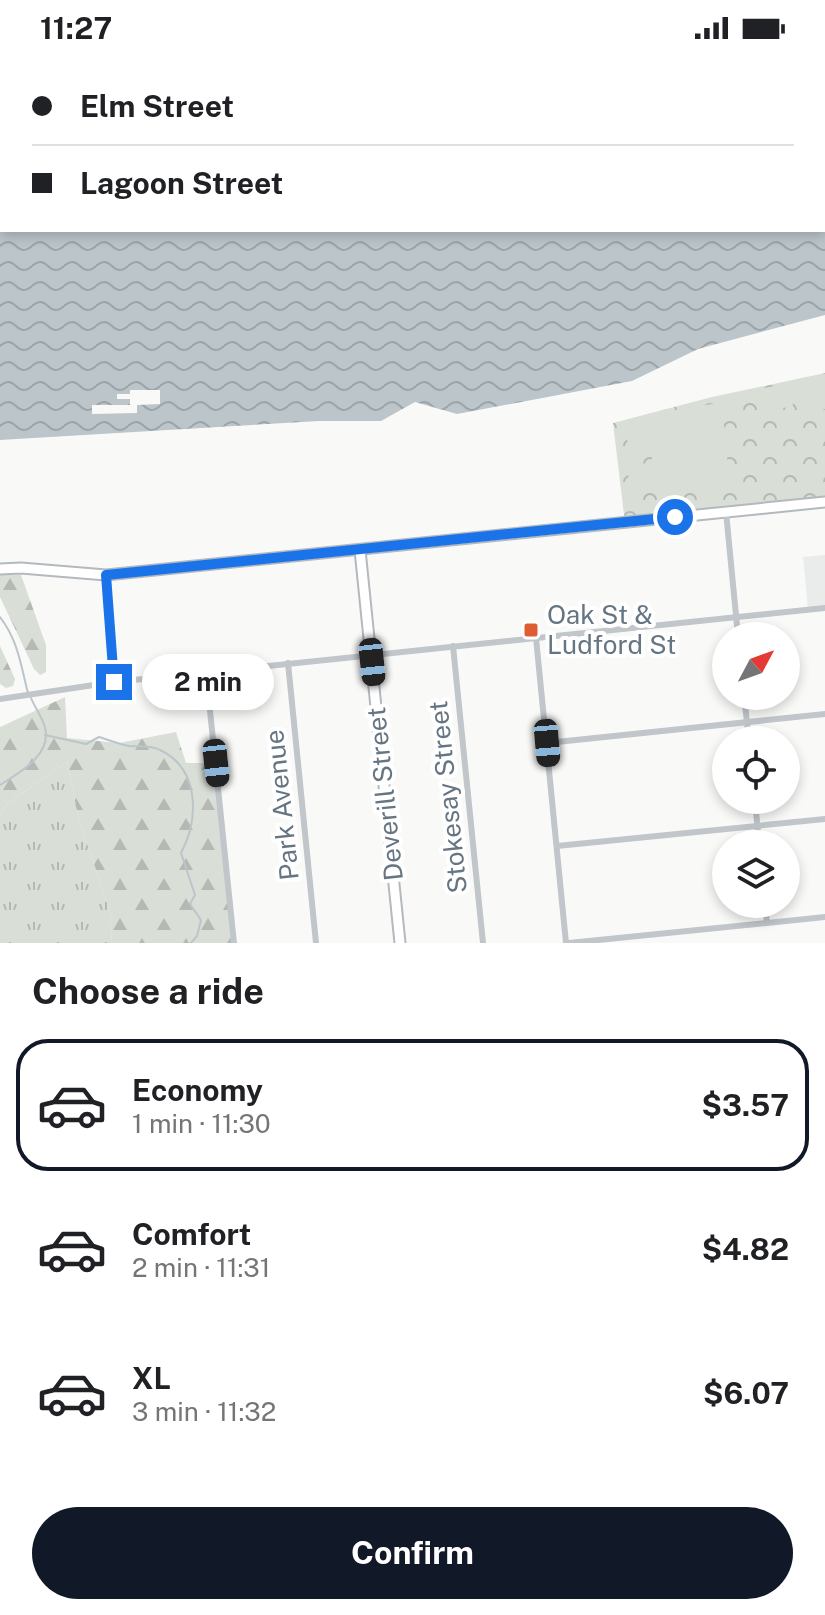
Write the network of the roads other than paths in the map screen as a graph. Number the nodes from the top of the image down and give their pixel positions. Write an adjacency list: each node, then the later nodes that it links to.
1 (825, 502): 2 (main road)
2 (726, 512): 3 (main road); 7 (street)
3 (360, 550): 5 (main road); 11 (main road, Deverill Street)
4 (0, 569): 5 (main road)
5 (106, 575): 14 (street)
6 (825, 608): 7 (street)
7 (736, 617): 8 (street); 9 (street)
8 (737, 622)
9 (536, 638): 10 (street); 20 (street)
10 (453, 646): 11 (street); 33 (street, Stokesay Street)
11 (371, 655): 12 (street); 32 (main road, Deverill Street)
12 (288, 663): 13 (street); 31 (street, Park Avenue)
13 (206, 672): 14 (street); 30 (street)
14 (114, 682): 15 (street)
15 (0, 699)
16 (746, 710): 18 (street)
17 (825, 714): 18 (street)
18 (747, 722): 19 (street); 20 (street)
19 (747, 726)
20 (547, 743): 25 (street)
21 (756, 814): 23 (street)
22 (825, 819): 23 (street)
23 (757, 825): 24 (street); 25 (street)
24 (758, 830)
25 (557, 846): 34 (street)
26 (825, 917): 28 (street)
27 (766, 918): 28 (street)
28 (767, 923): 29 (street)
29 (646, 939): 34 (street)
30 (234, 943)
31 (316, 943)
32 (400, 943)
33 (483, 943)
34 (568, 943)

